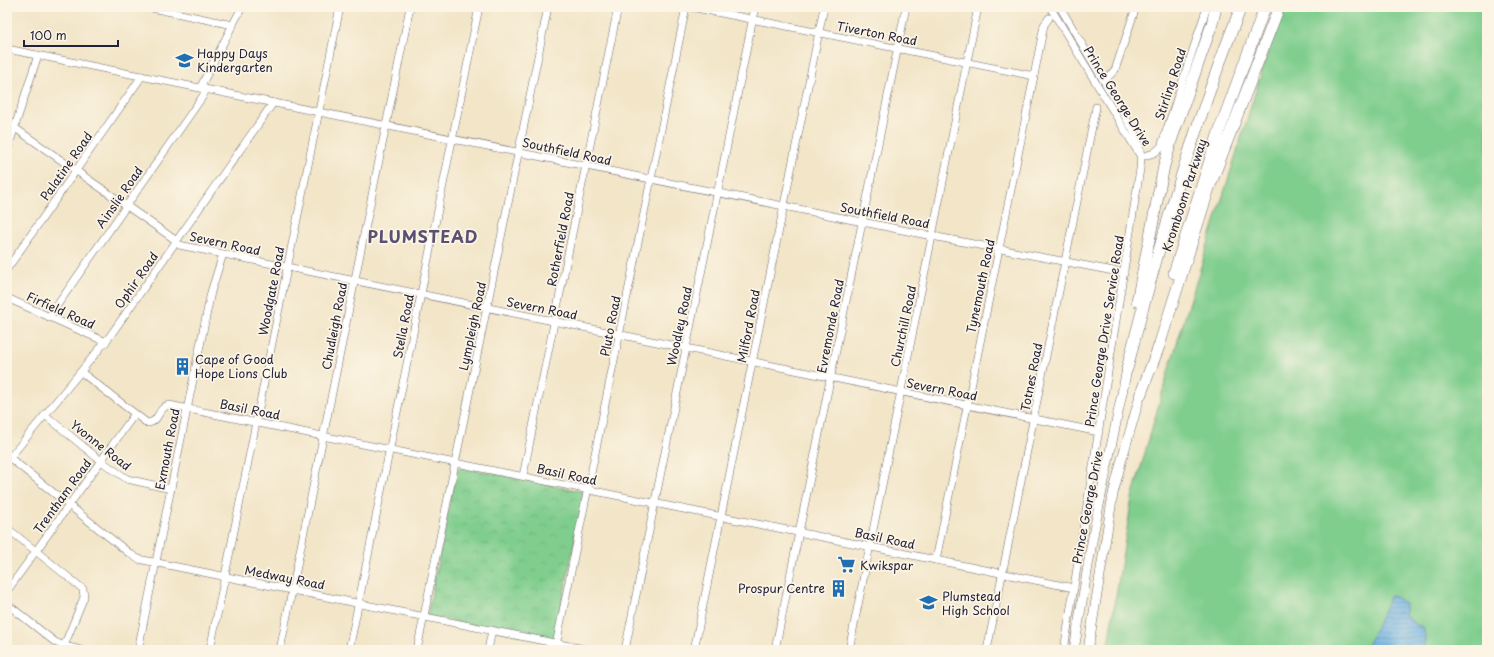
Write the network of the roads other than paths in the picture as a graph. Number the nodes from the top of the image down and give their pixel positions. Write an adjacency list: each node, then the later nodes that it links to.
1 (147, 7): 26 (street)
2 (242, 7): 26 (street, Ainslie Road)
3 (340, 7): 38 (street, Woodgate Road)
4 (410, 7): 39 (street, Chudleigh Road)
5 (479, 7): 41 (street, Stella Road)
6 (548, 7): 43 (street, Lympleigh Road)
7 (618, 7): 45 (street, Rotherfield Road)
8 (686, 7): 47 (street, Pluto Road)
9 (692, 7): 24 (street, Tiverton Road)
10 (755, 7): 24 (street, Woodley Road)
11 (824, 7): 27 (street, Milford Road)
12 (906, 7): 28 (street, Evremonde Road)
13 (978, 7): 31 (street, Churchill Road)
14 (1050, 7): 44 (street, Prince George Drive)
15 (1060, 7): 34 (street, Prince George Drive)
16 (1136, 7): 34 (street)
17 (1207, 7): 44 (street, Stirling Road)
18 (1216, 7): 25 (highway)
19 (1221, 7): 25 (highway)
20 (1241, 7): 70 (highway, Kromboom Parkway)
21 (1265, 7): 74 (highway, Kromboom Parkway)
22 (1279, 7): 74 (highway)
23 (1049, 18): 33 (street, Tynemouth Road)
24 (753, 19): 27 (street, Tiverton Road); 48 (street, Woodley Road)
25 (1212, 24): 70 (highway)
26 (233, 25): 35 (street, Ainslie Road)
27 (819, 33): 28 (street, Tiverton Road); 49 (street, Milford Road)
28 (897, 48): 31 (street, Tiverton Road); 51 (street, Evremonde Road)
29 (7, 49): 30 (street, Southfield Road)
30 (38, 55): 32 (street, Southfield Road); 40 (street)
31 (967, 63): 33 (street, Tiverton Road); 52 (street, Churchill Road)
32 (142, 76): 35 (street, Southfield Road); 46 (street, Palatine Road)
33 (1034, 76): 54 (street, Tynemouth Road)
34 (1104, 81): 44 (street, Prince George Drive)
35 (203, 88): 36 (street, Southfield Road); 50 (street, Ainslie Road)
36 (273, 103): 38 (street, Southfield Road); 53 (street, Ophir Road)
37 (1096, 107): 56 (street, Totnes Road)
38 (319, 113): 39 (street, Southfield Road); 57 (street, Woodgate Road)
39 (386, 126): 41 (street, Southfield Road); 60 (street, Chudleigh Road)
40 (15, 128): 42 (street); 46 (street, Severn Road)
41 (452, 139): 43 (street, Southfield Road); 61 (street, Stella Road)
42 (7, 151)
43 (518, 152): 45 (street, Southfield Road); 63 (street, Lympleigh Road)
44 (1141, 157): 59 (street, Prince George Drive Service Road)
45 (586, 166): 47 (street, Southfield Road); 65 (street, Rotherfield Road)
46 (76, 171): 50 (street, Severn Road); 58 (street, Palatine Road)
47 (651, 179): 48 (street, Southfield Road); 66 (street, Pluto Road)
48 (718, 193): 49 (street, Southfield Road); 68 (street, Woodley Road)
49 (784, 206): 51 (street, Southfield Road); 69 (street, Milford Road)
50 (126, 207): 53 (street, Severn Road); 64 (street, Ainslie Road)
51 (862, 222): 52 (street, Southfield Road); 72 (street, Evremonde Road)
52 (932, 236): 54 (street, Southfield Road); 73 (street, Churchill Road)
53 (176, 242): 55 (street, Severn Road); 67 (street, Ophir Road)
54 (999, 249): 56 (street, Southfield Road); 75 (street, Tynemouth Road)
55 (223, 254): 57 (street, Severn Road); 76 (street, Exmouth Road)
56 (1065, 262): 59 (street, Southfield Road); 79 (street, Totnes Road)
57 (287, 267): 60 (street, Severn Road); 80 (street, Woodgate Road)
58 (7, 269)
59 (1124, 273): 81 (street, Prince George Drive Service Road)
60 (354, 281): 61 (street, Severn Road); 82 (street, Chudleigh Road)
61 (420, 294): 63 (street, Severn Road); 83 (street, Stella Road)
62 (7, 298): 64 (street, Firfield Road)
63 (487, 308): 65 (street, Severn Road); 86 (street, Lympleigh Road)
64 (49, 317): 67 (street, Firfield Road)
65 (554, 322): 66 (street, Severn Road); 87 (street, Rotherfield Road)
66 (619, 335): 68 (street, Severn Road); 89 (street, Pluto Road)
67 (106, 342): 71 (street, Ophir Road)
68 (686, 348): 69 (street, Severn Road); 90 (street, Woodley Road)
69 (752, 362): 72 (street, Severn Road); 92 (street, Milford Road)
70 (1128, 369): 124 (main road, Prince George Drive)
71 (81, 372): 77 (street, Ophir Road); 78 (street, Basil Road)
72 (830, 378): 73 (street, Severn Road); 94 (street, Evremonde Road)
73 (901, 392): 75 (street, Severn Road); 95 (street, Churchill Road)
74 (1140, 396): 125 (main road, Prince George Drive)
75 (967, 405): 79 (street, Severn Road); 97 (street, Tynemouth Road)
76 (187, 408): 78 (street, Basil Road); 80 (street, Basil Road); 88 (street, Exmouth Road)
77 (46, 415): 84 (street, Ophir Road); 85 (street, Yvonne Road)
78 (134, 415): 85 (street, Trentham Road)
79 (1034, 419): 81 (street, Severn Road); 99 (street, Totnes Road)
80 (256, 422): 82 (street, Basil Road); 100 (street, Woodgate Road)
81 (1099, 432): 101 (street, Prince George Drive Service Road)
82 (323, 435): 83 (street, Basil Road); 102 (street, Chudleigh Road)
83 (389, 449): 86 (street, Basil Road); 104 (street, Stella Road)
84 (8, 459): 91 (street, Medway Road)
85 (101, 461): 88 (street, Yvonne Road); 91 (street, Trentham Road)
86 (455, 462): 87 (street, Basil Road); 106 (street, Lympleigh Road)
87 (523, 476): 89 (street, Basil Road)
88 (171, 489): 98 (street, Exmouth Road)
89 (588, 489): 90 (street, Basil Road); 109 (street, Pluto Road)
90 (655, 502): 92 (street, Basil Road); 118 (street, Woodley Road)
91 (68, 506): 96 (street, Trentham Road); 98 (street, Medway Road)
92 (722, 516): 94 (street, Basil Road); 119 (street, Milford Road)
93 (7, 528): 96 (street)
94 (799, 532): 95 (street, Basil Road); 120 (street, Evremonde Road)
95 (869, 546): 97 (street, Basil Road); 121 (street, Churchill Road)
96 (36, 551): 103 (street, Trentham Road); 108 (street)
97 (936, 560): 99 (street, Basil Road)
98 (156, 562): 100 (street, Medway Road); 111 (street, Exmouth Road)
99 (1002, 573): 101 (street, Basil Road); 122 (street, Totnes Road)
100 (225, 576): 102 (street, Medway Road); 112 (street, Woodgate Road)
101 (1074, 588): 123 (street, Prince George Drive Service Road)
102 (292, 590): 104 (street, Medway Road); 113 (street, Chudleigh Road)
103 (7, 591)
104 (358, 603): 106 (street, Medway Road); 114 (street, Stella Road)
105 (7, 604): 108 (street)
106 (424, 617): 107 (street, Medway Road); 115 (street, Lympleigh Road)
107 (492, 630): 109 (street, Medway Road); 116 (street)
108 (64, 646): 110 (street)
109 (556, 647): 117 (street, Medway Road)
110 (82, 650)
111 (138, 650)
112 (210, 650)
113 (280, 650)
114 (349, 650)
115 (417, 650)
116 (488, 650)
117 (589, 650)
118 (625, 650)
119 (694, 650)
120 (775, 650)
121 (849, 650)
122 (987, 650)
123 (1064, 650)
124 (1074, 650)
125 (1088, 650)

